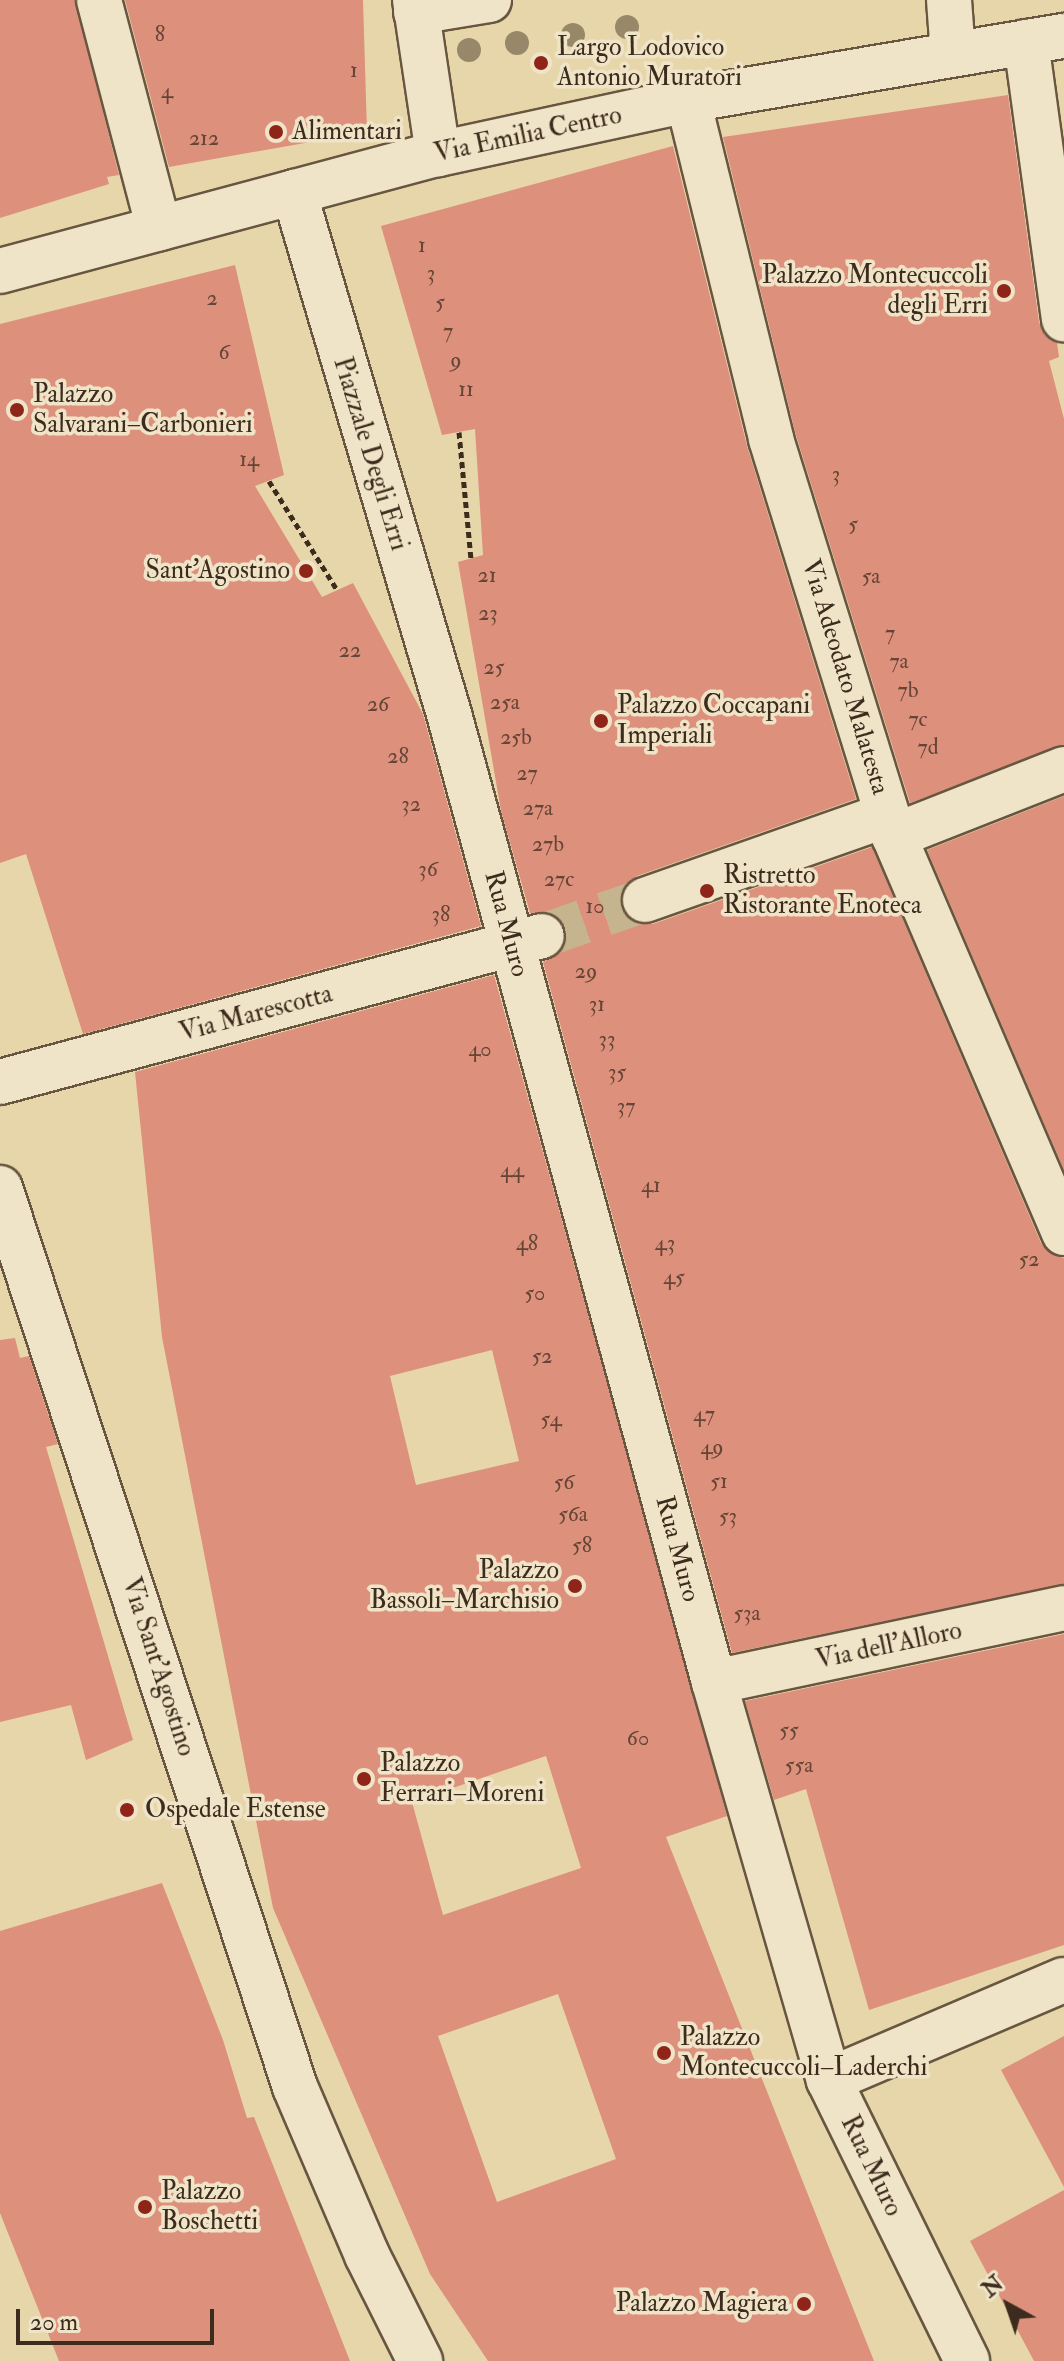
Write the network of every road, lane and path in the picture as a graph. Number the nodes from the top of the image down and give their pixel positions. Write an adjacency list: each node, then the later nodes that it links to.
1 (99, 0): 10 (street)
2 (489, 0): 4 (street)
3 (949, 0): 6 (street)
4 (415, 6): 8 (street)
5 (1045, 39): 6 (street, Via Emilia Centro); 12 (street)
6 (953, 54): 7 (street, Via Emilia Centro)
7 (688, 100): 8 (street, Via Emilia Centro); 19 (street, Via Adeodato Malatesta)
8 (438, 154): 9 (street, Via Emilia Centro)
9 (294, 192): 10 (street, Via Emilia Centro); 17 (street, Piazzale Degli Erri)
10 (159, 228): 11 (street, Via Emilia Centro)
11 (0, 271)
12 (1064, 319)
13 (459, 432): 15 (path)
14 (269, 481): 16 (path)
15 (471, 558)
16 (337, 590)
17 (449, 714): 21 (street, Rua Muro)
18 (1064, 769): 19 (street)
19 (891, 825): 20 (street); 24 (street, Via Adeodato Malatesta)
20 (645, 900)
21 (527, 942): 22 (street, Via Marescotta); 26 (street, Rua Muro)
22 (0, 1082)
23 (0, 1188): 29 (street, Via Sant'Agostino)
24 (1064, 1233)
25 (1064, 1608): 26 (street, Via dell’Alloro)
26 (714, 1682): 28 (street, Rua Muro)
27 (1064, 1980): 28 (street)
28 (829, 2080): 30 (street, Rua Muro)
29 (420, 2361)
30 (967, 2361)

